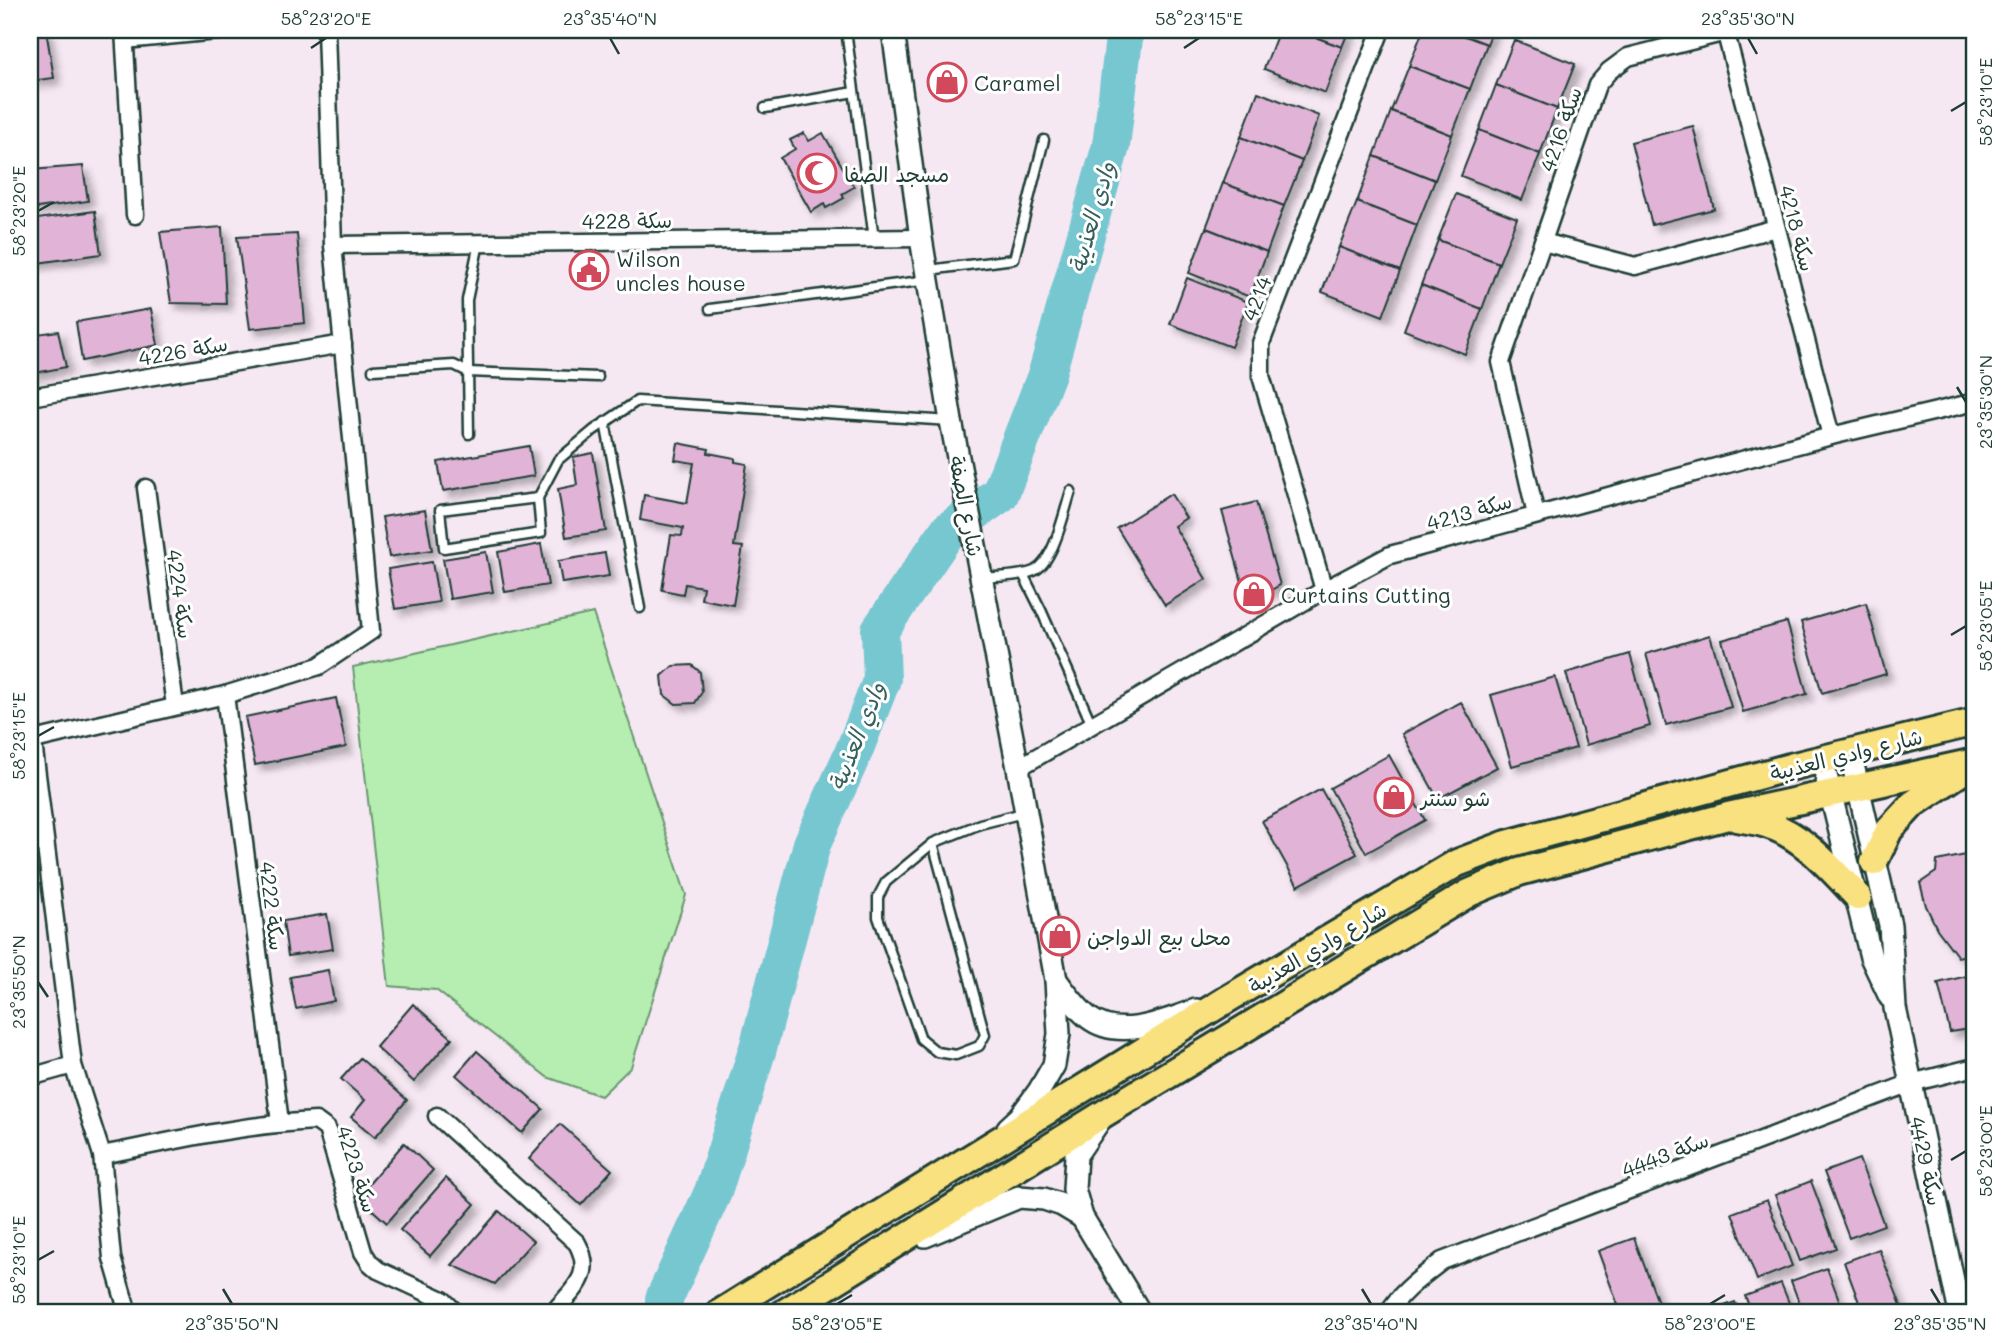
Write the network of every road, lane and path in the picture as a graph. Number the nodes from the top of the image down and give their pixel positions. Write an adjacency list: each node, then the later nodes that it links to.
1 (227, 30): 7 (street)
2 (326, 30): 17 (street)
3 (846, 30): 8 (lane)
4 (892, 30): 13 (street, شارع الصفة)
5 (1381, 30): 36 (street, 4214)
6 (1725, 31): 12 (street, سكة 4218); 15 (street, سكة 4216)
7 (125, 35): 11 (street)
8 (854, 92): 9 (lane); 14 (lane)
9 (765, 108)
10 (1044, 140): 18 (lane)
11 (135, 215)
12 (1776, 228): 15 (street); 29 (street, سكة 4218)
13 (921, 238): 14 (street, سكة 4228); 18 (street, شارع الصفة)
14 (874, 239): 16 (street, سكة 4228)
15 (1543, 242): 33 (street, سكة 4216)
16 (479, 243): 17 (street, سكة 4228); 22 (lane)
17 (333, 245): 20 (street)
18 (927, 275): 19 (lane); 26 (street, شارع الصفة)
19 (710, 309)
20 (343, 344): 24 (street, سكة 4226); 38 (street)
21 (373, 370): 22 (lane)
22 (468, 372): 23 (lane); 28 (lane)
23 (598, 377)
24 (30, 397)
25 (1975, 402): 29 (street, سكة 4213)
26 (951, 421): 27 (lane); 35 (street, شارع الصفة)
27 (606, 422): 32 (lane); 37 (lane)
28 (469, 434)
29 (1831, 436): 33 (street, سكة 4213)
30 (146, 488): 39 (street, سكة 4224)
31 (1071, 491): 34 (lane)
32 (538, 498): 32 (lane)
33 (1536, 515): 36 (street, سكة 4213)
34 (1023, 574): 35 (lane); 42 (lane)
35 (981, 578): 47 (street, شارع الصفة)
36 (1324, 590): 42 (street, سكة 4213)
37 (640, 608)
38 (225, 695): 39 (street); 64 (street, سكة 4222)
39 (175, 706): 43 (street)
40 (30, 718): 43 (street)
41 (1975, 722): 44 (main road, شارع وادي العذيبة)
42 (1092, 724): 47 (street, سكة 4213)
43 (34, 740): 58 (street)
44 (1850, 752): 45 (main road, شارع وادي العذيبة); 48 (street, سكة 4429)
45 (1822, 759): 49 (street, سكة 4429); 56 (main road, شارع وادي العذيبة)
46 (1975, 763): 48 (main road, شارع وادي العذيبة); 53 (main road)
47 (1018, 768): 50 (street, شارع الصفة)
48 (1859, 788): 49 (main road, شارع وادي العذيبة); 53 (street, سكة 4429)
49 (1831, 793): 51 (main road, شارع وادي العذيبة); 54 (street, سكة 4429)
50 (1026, 813): 52 (lane); 55 (street, شارع الصفة)
51 (1728, 816): 54 (main road); 62 (main road, شارع وادي العذيبة)
52 (933, 843): 52 (lane)
53 (1874, 862): 57 (street, سكة 4429)
54 (1857, 897): 57 (street, سكة 4429)
55 (1056, 980): 56 (street, شارع الصفة); 65 (street, شارع الصفة)
56 (1226, 1000): 65 (main road, شارع وادي العذيبة)
57 (1895, 1008): 61 (street, سكة 4429)
58 (73, 1065): 60 (street); 66 (street)
59 (1975, 1067): 61 (street, سكة 4443)
60 (30, 1077)
61 (1911, 1083): 75 (street, سكة 4443); 76 (street, سكة 4429)
62 (1105, 1113): 67 (street); 68 (main road, شارع وادي العذيبة)
63 (437, 1115): 71 (street)
64 (280, 1122): 66 (street, سكة 4223); 70 (street, سكة 4223)
65 (991, 1145): 72 (main road, شارع وادي العذيبة)
66 (102, 1155): 69 (street)
67 (1082, 1217): 68 (street); 74 (street)
68 (875, 1258): 73 (main road, شارع وادي العذيبة)
69 (128, 1313)
70 (456, 1313)
71 (553, 1313)
72 (720, 1313)
73 (784, 1313)
74 (1140, 1313)
75 (1388, 1313)
76 (1960, 1313)

